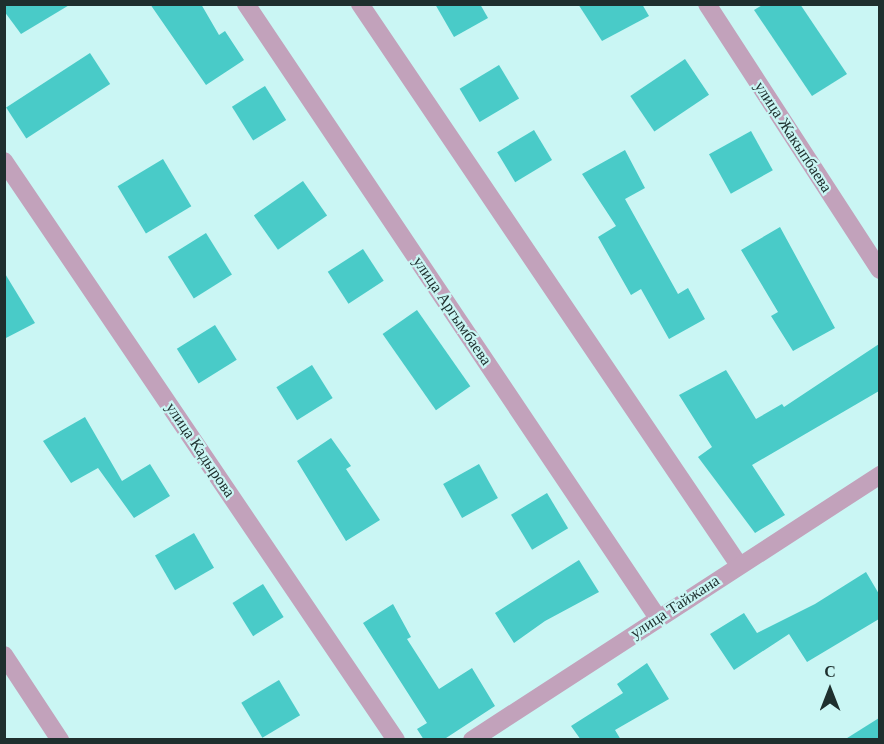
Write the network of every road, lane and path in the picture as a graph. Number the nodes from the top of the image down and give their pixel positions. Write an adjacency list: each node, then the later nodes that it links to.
1 (246, 4): 8 (street, улица Аргымбаева)
2 (360, 4): 7 (street)
3 (707, 4): 5 (street, улица Жакыпбаева)
4 (4, 161): 11 (street, улица Кадырова)
5 (879, 270)
6 (879, 475): 7 (street, улица Тайжана)
7 (739, 565): 8 (street, улица Тайжана)
8 (658, 618): 12 (street, улица Тайжана)
9 (4, 655): 10 (street)
10 (60, 740)
11 (396, 740)
12 (472, 740)

